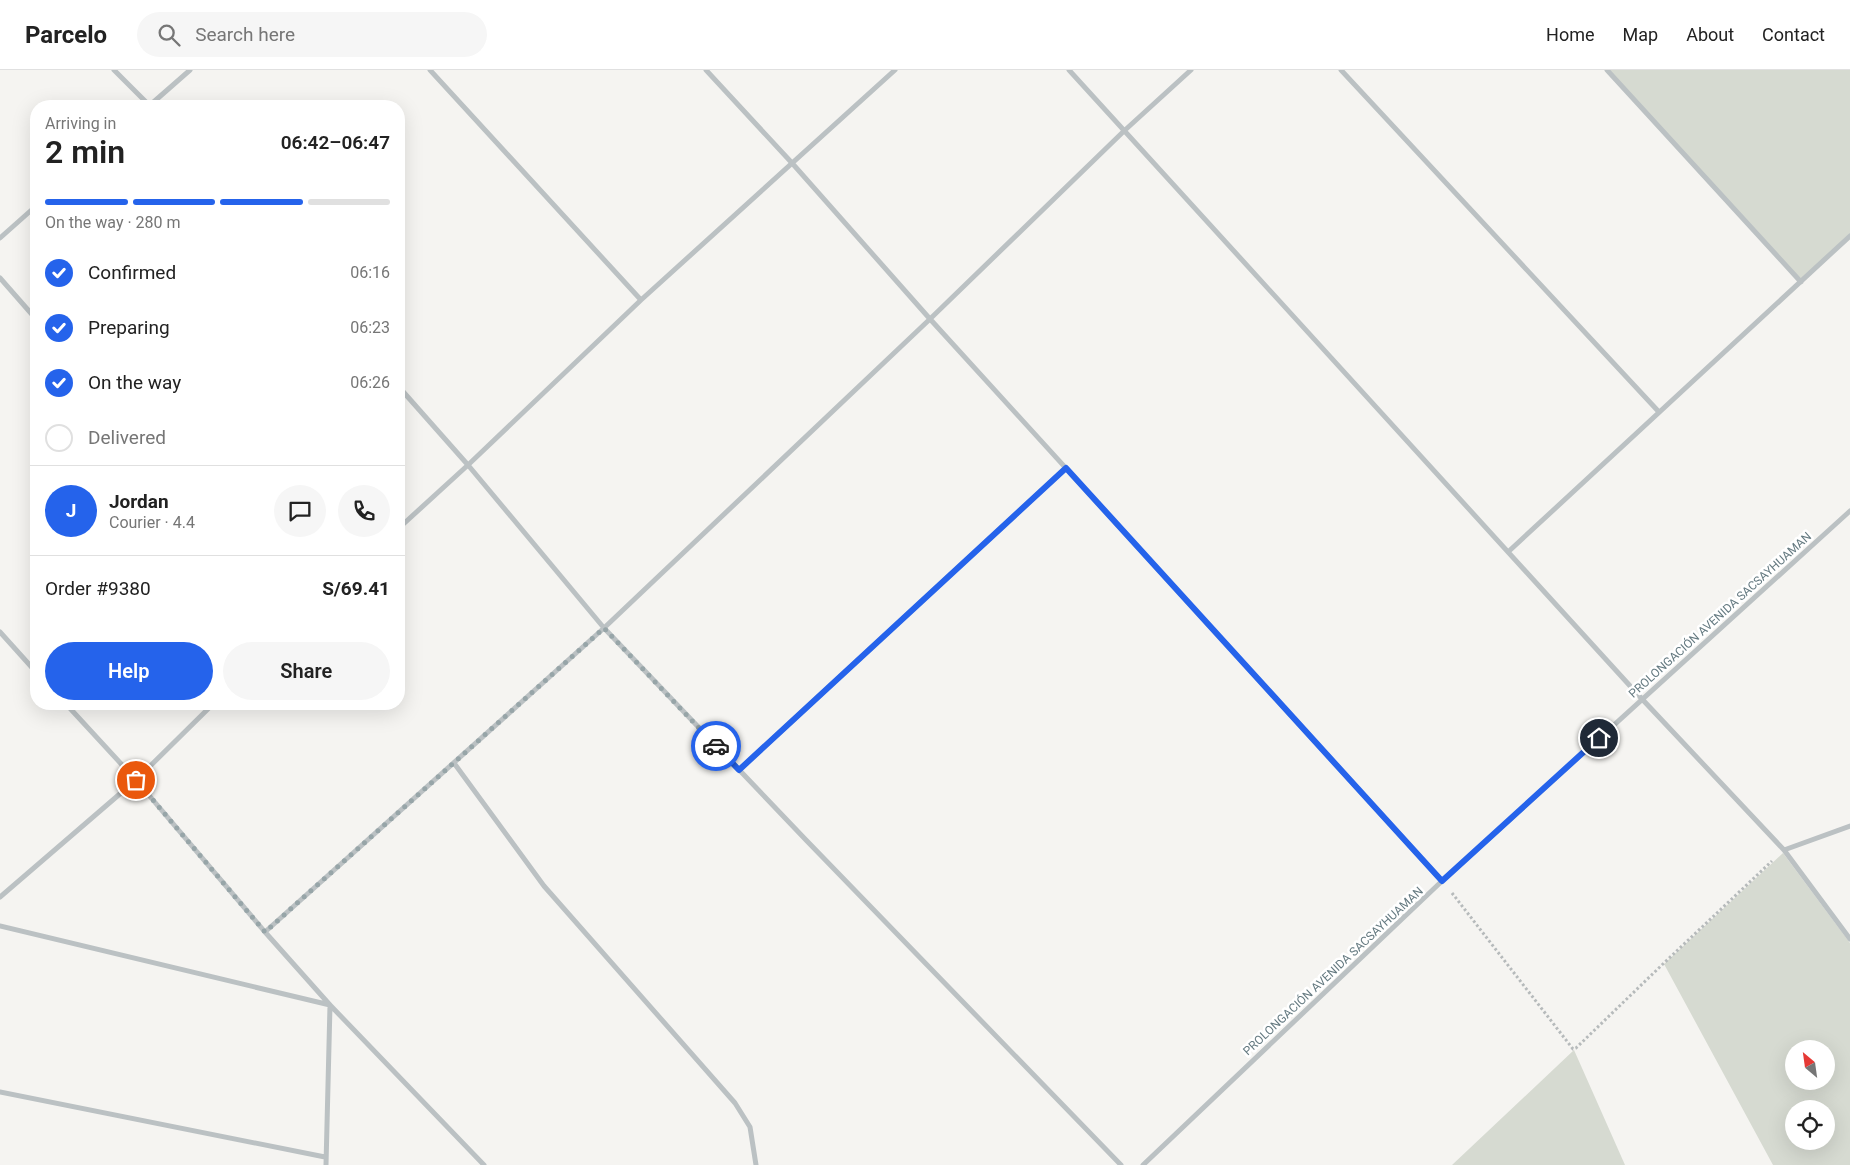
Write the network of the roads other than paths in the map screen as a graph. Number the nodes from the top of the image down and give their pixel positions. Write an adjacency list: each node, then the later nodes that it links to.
1 (114, 70): 10 (street)
2 (190, 70): 11 (street)
3 (430, 70): 19 (street)
4 (706, 70): 13 (street)
5 (895, 70): 13 (street)
6 (1069, 70): 12 (street)
7 (1191, 70): 12 (street)
8 (1342, 70): 23 (street)
9 (1607, 70): 18 (street)
10 (143, 100)
11 (156, 100)
12 (1124, 131): 21 (street); 28 (street)
13 (792, 164): 19 (street); 21 (street)
14 (30, 211): 16 (street)
15 (1850, 236): 18 (street)
16 (0, 238)
17 (0, 278): 20 (street)
18 (1801, 282): 23 (street)
19 (642, 300): 24 (street)
20 (30, 312)
21 (930, 319): 25 (street); 29 (street)
22 (405, 394): 24 (street)
23 (1659, 412): 28 (street)
24 (468, 465): 27 (street); 29 (street)
25 (1066, 468): 36 (street); 40 (street)
26 (1850, 511): 32 (street, PROLONGACIÓN AVENIDA SACSAYHUAMAN)
27 (405, 523)
28 (1508, 552): 32 (street)
29 (604, 628): 35 (street); 36 (street)
30 (0, 632): 31 (street)
31 (30, 665)
32 (1642, 699): 39 (street); 40 (street, PROLONGACIÓN AVENIDA SACSAYHUAMAN)
33 (72, 710): 37 (street)
34 (207, 710): 37 (street)
35 (454, 763): 43 (street); 50 (street)
36 (739, 770): 51 (street)
37 (136, 780): 41 (street); 43 (street)
38 (1850, 826): 39 (street)
39 (1784, 850): 44 (street)
40 (1442, 881): 52 (street, PROLONGACIÓN AVENIDA SACSAYHUAMAN)
41 (0, 897)
42 (0, 926): 45 (street)
43 (265, 932): 45 (street)
44 (1850, 939)
45 (330, 1005): 47 (street); 49 (street)
46 (0, 1092): 47 (street)
47 (325, 1157): 48 (street)
48 (326, 1165)
49 (484, 1165)
50 (756, 1165)
51 (1121, 1165)
52 (1143, 1165)

